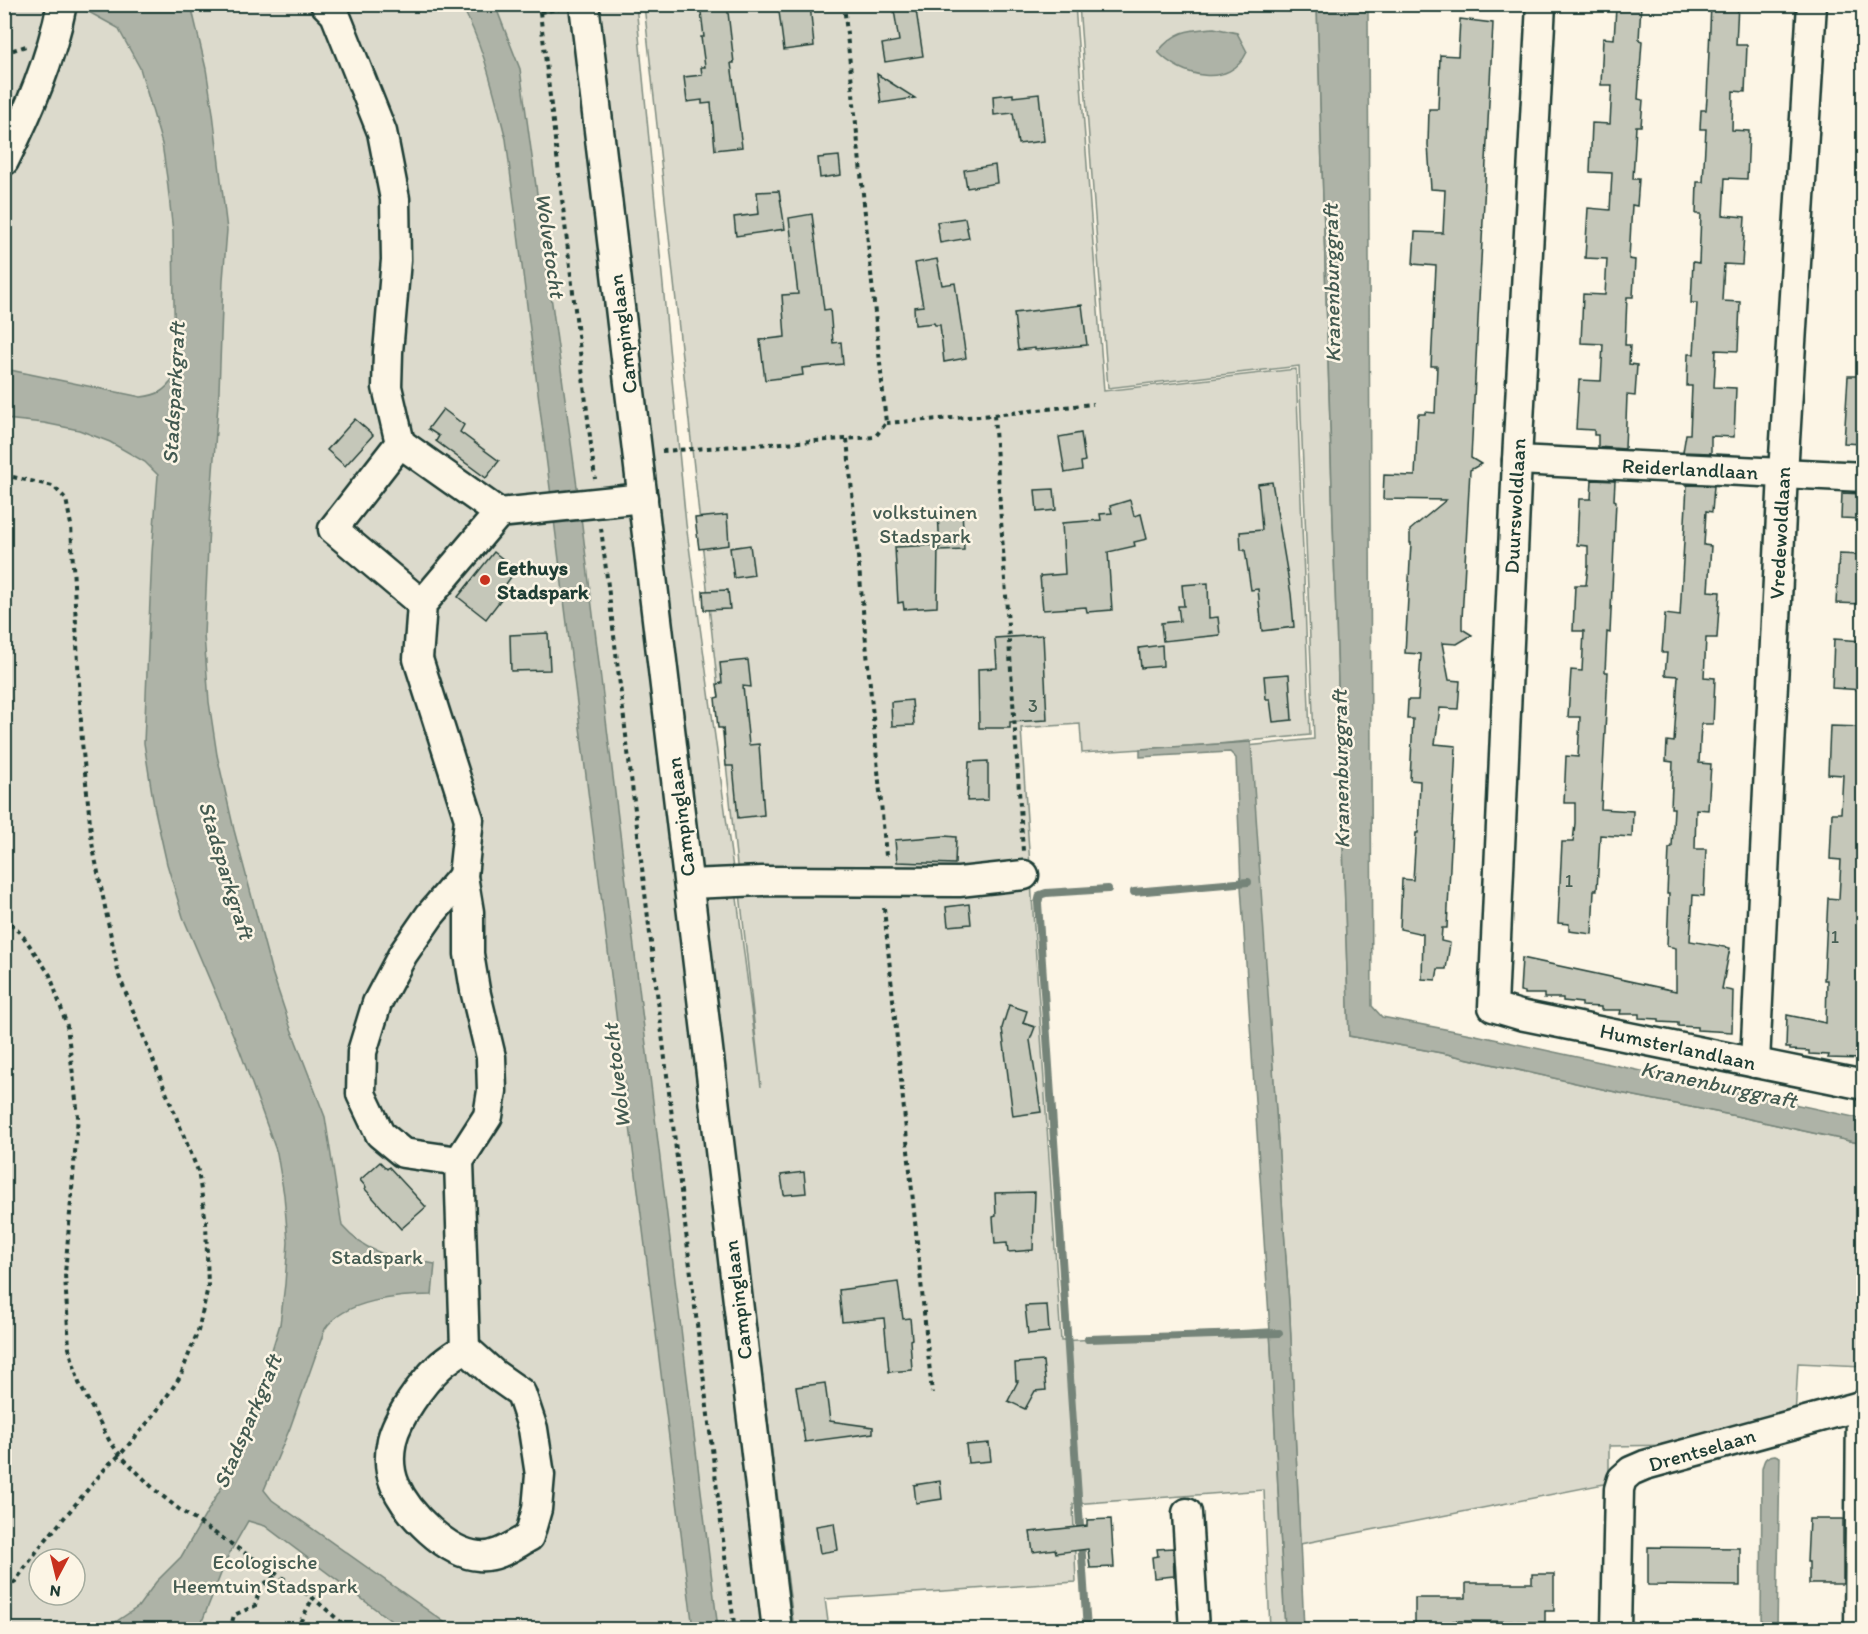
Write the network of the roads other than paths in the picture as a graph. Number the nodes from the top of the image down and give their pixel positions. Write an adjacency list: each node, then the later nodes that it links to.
1 (325, 4): 7 (street)
2 (584, 4): 11 (street, Campinglaan)
3 (1541, 4): 8 (street, Duurswoldlaan)
4 (1812, 4): 9 (street, Vredewoldlaan)
5 (61, 7): 6 (street)
6 (4, 161)
7 (400, 443): 12 (street); 13 (street)
8 (1517, 460): 9 (street, Reiderlandlaan); 17 (street, Duurswoldlaan)
9 (1783, 473): 10 (street, Reiderlandlaan); 18 (street, Vredewoldlaan)
10 (1863, 477)
11 (643, 498): 12 (street); 16 (street, Campinglaan)
12 (499, 513): 13 (street)
13 (422, 604): 15 (street)
14 (1024, 875): 16 (street)
15 (463, 876): 20 (street); 20 (street)
16 (689, 884): 24 (street, Campinglaan)
17 (1493, 1007): 18 (street, Humsterlandlaan)
18 (1755, 1063): 19 (street, Humsterlandlaan)
19 (1863, 1085)
20 (459, 1161): 21 (street)
21 (465, 1348): 21 (street)
22 (1862, 1405): 26 (street, Drentselaan); 27 (street, Drentselaan)
23 (1187, 1512): 25 (street)
24 (777, 1629)
25 (1194, 1629)
26 (1616, 1629)
27 (1859, 1629)

